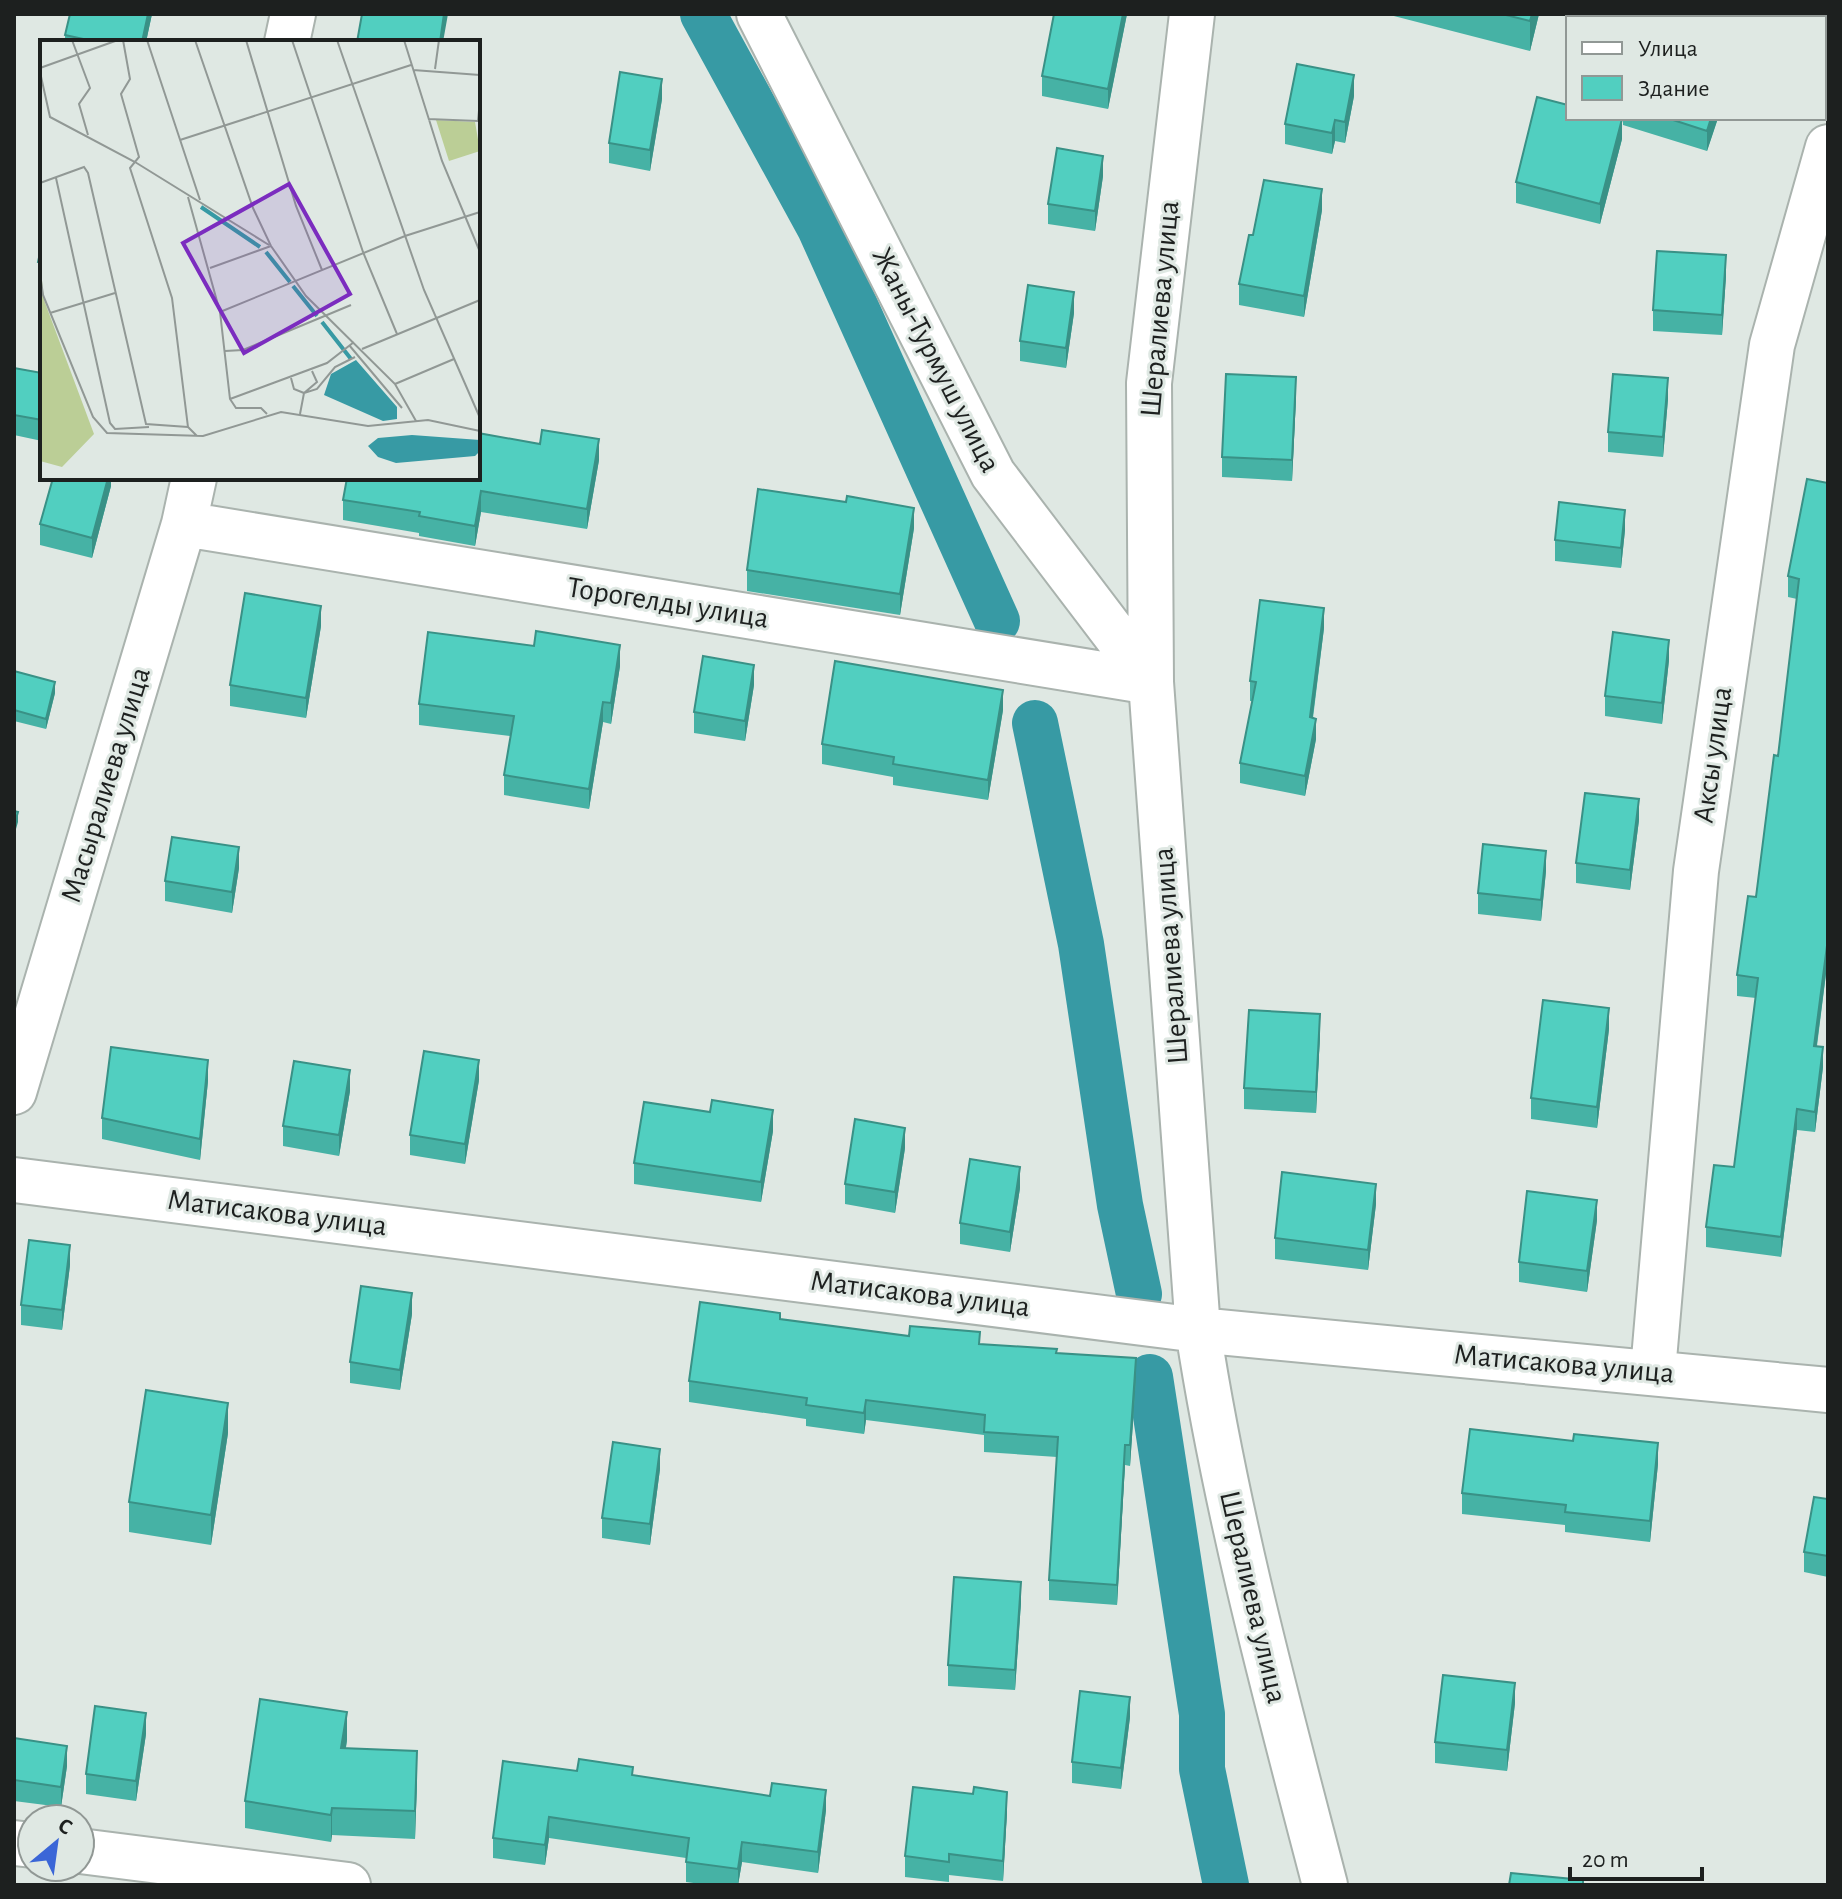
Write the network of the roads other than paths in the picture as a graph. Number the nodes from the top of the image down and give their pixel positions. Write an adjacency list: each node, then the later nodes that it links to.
1 (293, 14): 4 (street)
2 (759, 14): 8 (street, Жаны-Турмуш улица)
3 (1192, 14): 8 (street, Шералиева улица)
4 (287, 40)
5 (1828, 147): 12 (street, Аксы улица)
6 (194, 480): 7 (street, Масыралиева улица)
7 (184, 524): 8 (street, Торогелды улица); 9 (street, Масыралиева улица)
8 (1151, 682): 11 (street, Шералиева улица)
9 (14, 1092)
10 (14, 1180): 11 (street, Матисакова улица)
11 (1198, 1330): 12 (street, Матисакова улица); 16 (street, Шералиева улица)
12 (1653, 1371): 13 (street, Матисакова улица)
13 (1828, 1390)
14 (96, 1853): 15 (street)
15 (348, 1885)
16 (1325, 1885)

